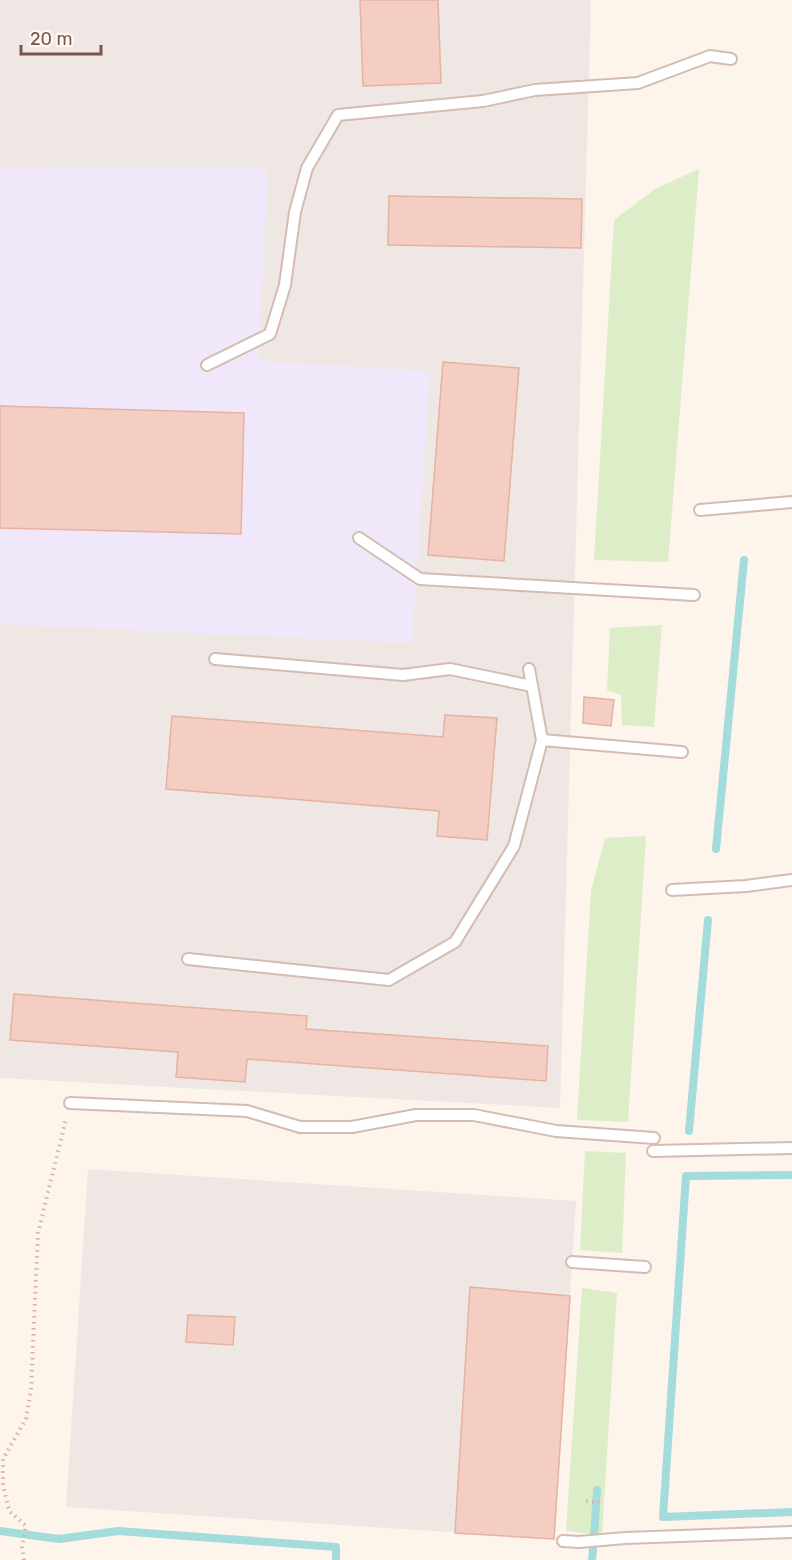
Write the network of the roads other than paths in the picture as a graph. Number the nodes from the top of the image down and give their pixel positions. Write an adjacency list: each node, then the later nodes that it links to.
1 (731, 59): 2 (lane)
2 (207, 364)
3 (792, 502): 4 (lane)
4 (700, 510)
5 (359, 538): 6 (lane)
6 (694, 595)
7 (215, 659): 9 (lane)
8 (529, 669): 9 (lane)
9 (532, 686): 10 (lane)
10 (542, 740): 11 (lane); 14 (lane)
11 (682, 752)
12 (792, 880): 13 (lane)
13 (672, 890)
14 (188, 959)
15 (70, 1103): 16 (lane)
16 (654, 1138)
17 (792, 1148): 18 (lane)
18 (653, 1151)
19 (572, 1262): 20 (lane)
20 (645, 1267)
21 (792, 1532): 22 (lane)
22 (563, 1541)

